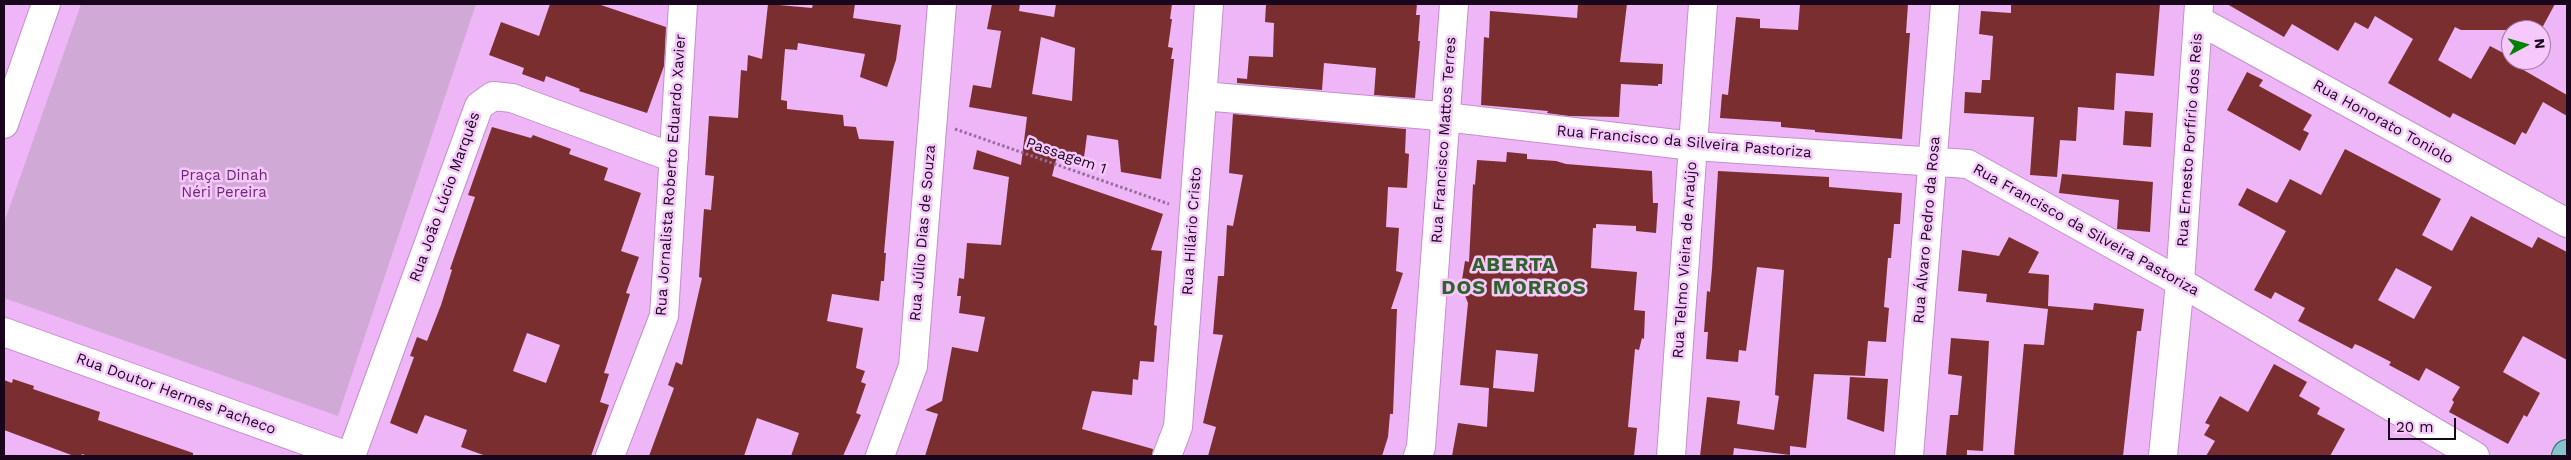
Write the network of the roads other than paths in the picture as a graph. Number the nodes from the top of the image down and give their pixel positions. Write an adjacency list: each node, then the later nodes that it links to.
1 (46, 4): 11 (street)
2 (682, 4): 13 (street, Rua Jornalista Roberto Eduardo Xavier)
3 (942, 4): 20 (street, Rua Júlio Dias de Souza)
4 (1209, 4): 9 (street, Rua Hilário Cristo)
5 (1454, 4): 10 (street, Rua Francisco Mattos Terres)
6 (1703, 4): 12 (street, Rua Telmo Vieira de Araújo)
7 (1945, 4): 14 (street, Rua Álvaro Pedro da Rosa)
8 (2199, 12): 15 (street, Rua Honorato Toniolo); 16 (street, Rua Ernesto Porfírio dos Reis)
9 (1202, 96): 10 (street, Rua Francisco da Silveira Pastoriza); 21 (street, Rua Hilário Cristo)
10 (1445, 118): 12 (street, Rua Francisco da Silveira Pastoriza); 22 (street, Rua Francisco Mattos Terres)
11 (4, 124)
12 (1693, 146): 14 (street, Rua Francisco da Silveira Pastoriza); 23 (street, Rua Telmo Vieira de Araújo)
13 (674, 158): 18 (street, Rua João Lúcio Marquês); 19 (street, Rua Jornalista Roberto Eduardo Xavier)
14 (1932, 161): 16 (street, Rua Francisco da Silveira Pastoriza); 24 (street, Rua Álvaro Pedro da Rosa)
15 (2567, 223)
16 (2180, 282): 25 (street, Rua Ernesto Porfírio dos Reis); 26 (street, Rua Francisco da Silveira Pastoriza)
17 (4, 332): 18 (street, Rua Doutor Hermes Pacheco)
18 (350, 456)
19 (610, 456)
20 (880, 456)
21 (1167, 456)
22 (1418, 456)
23 (1671, 456)
24 (1909, 456)
25 (2162, 456)
26 (2475, 456)

